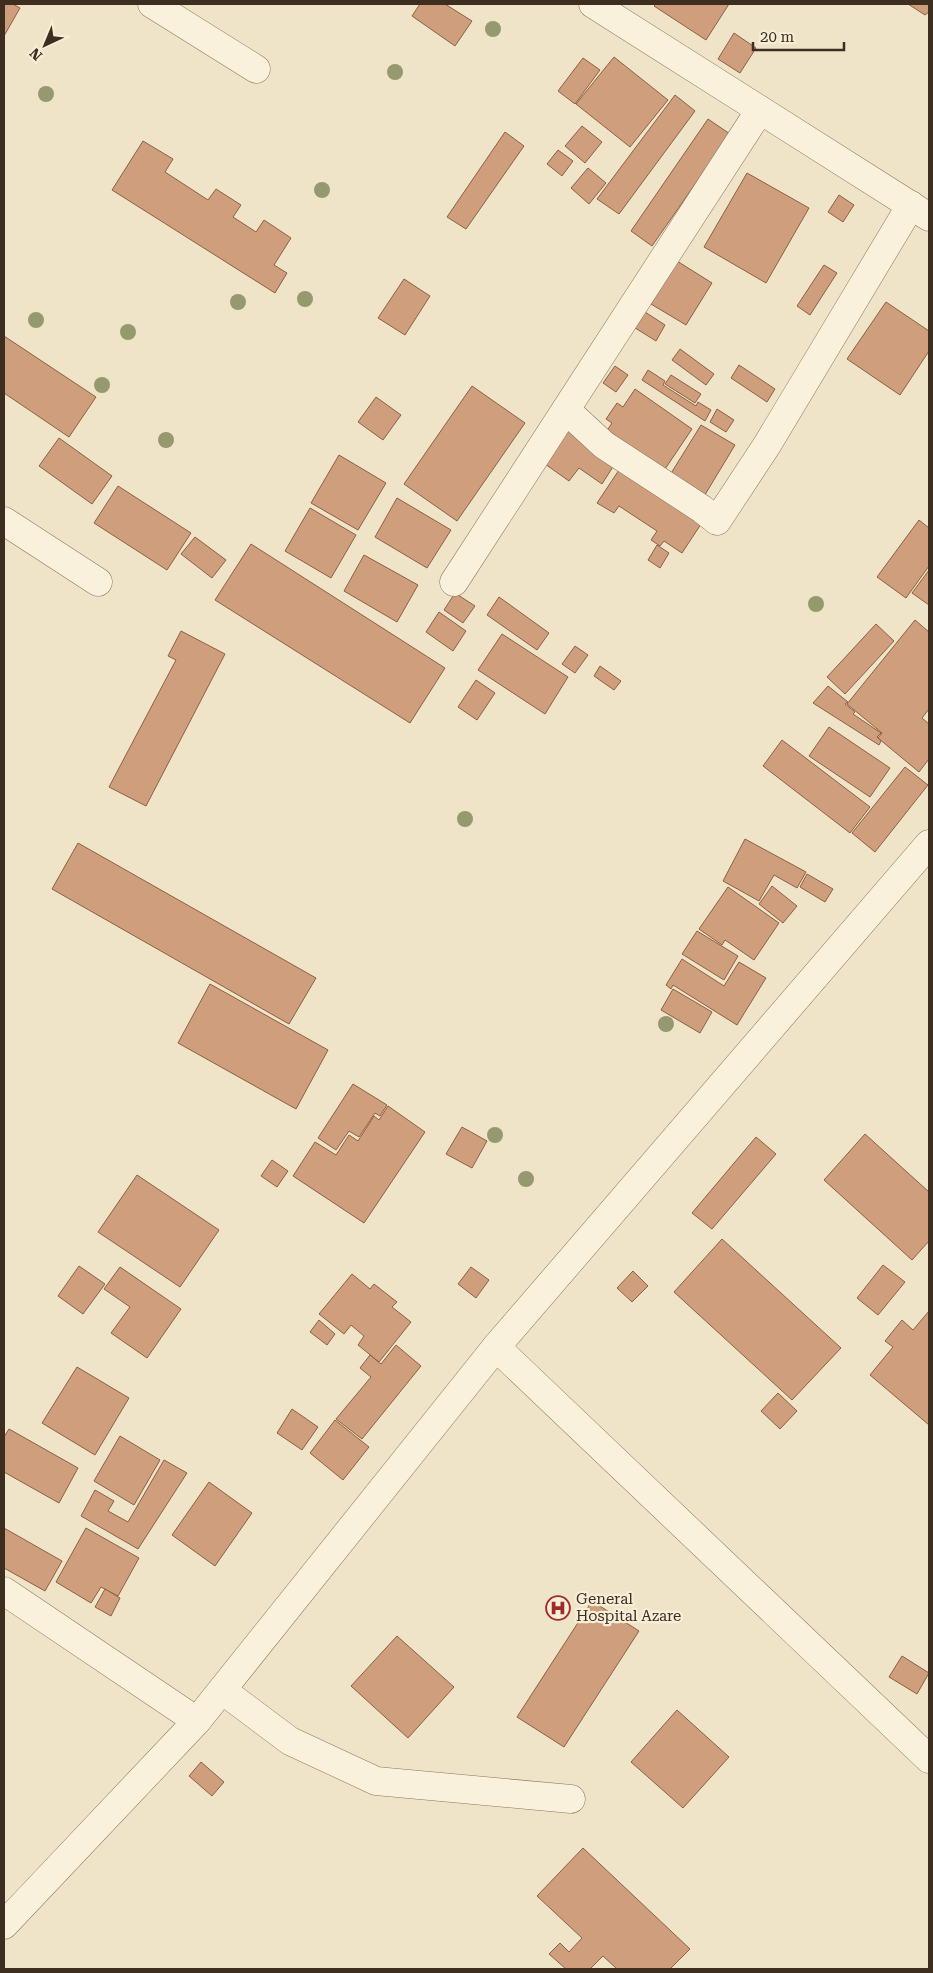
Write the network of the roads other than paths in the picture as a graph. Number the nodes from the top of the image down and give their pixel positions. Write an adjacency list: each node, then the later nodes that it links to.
1 (152, 4): 3 (street)
2 (593, 4): 4 (street)
3 (256, 69)
4 (760, 110): 5 (street); 6 (street)
5 (920, 211): 6 (street)
6 (566, 410): 9 (street)
7 (4, 521): 8 (street)
8 (98, 582)
9 (454, 582)
10 (929, 844): 11 (street)
11 (496, 1347): 13 (street); 15 (street)
12 (4, 1591): 14 (street)
13 (222, 1690): 14 (street); 16 (street)
14 (197, 1720): 17 (street)
15 (929, 1759)
16 (571, 1799)
17 (4, 1925)

